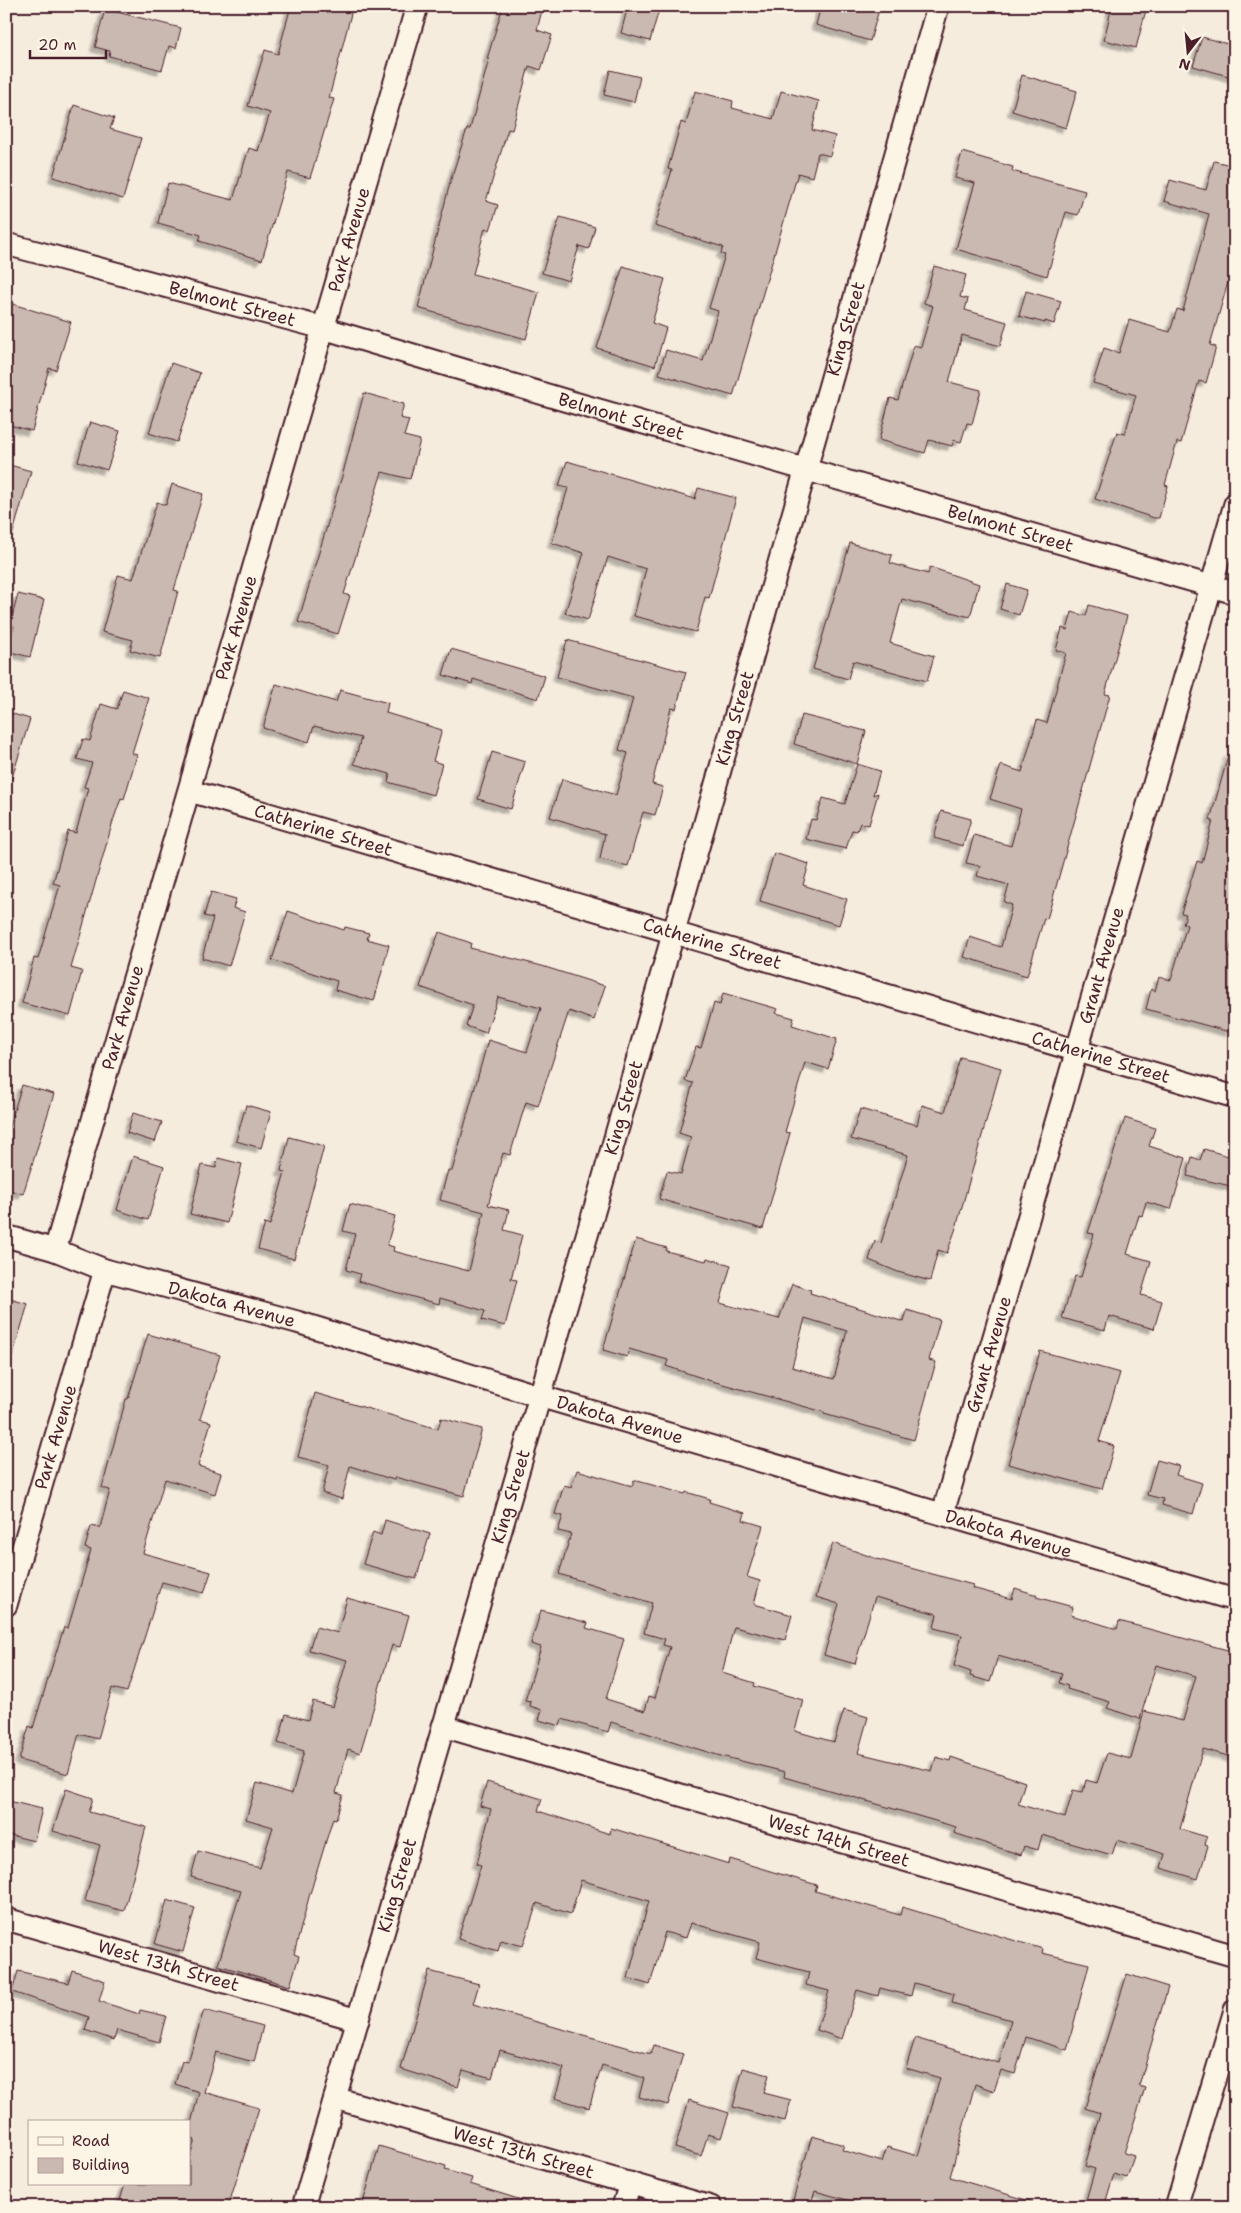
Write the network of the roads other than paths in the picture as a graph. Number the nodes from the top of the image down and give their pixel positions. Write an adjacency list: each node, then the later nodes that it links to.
1 (417, 6): 4 (street, Park Avenue)
2 (938, 6): 5 (street, King Street)
3 (6, 244): 4 (street, Belmont Street)
4 (323, 328): 5 (street, Belmont Street); 9 (street, Park Avenue)
5 (806, 470): 7 (street, Belmont Street); 10 (street, King Street)
6 (1235, 504): 7 (street, Grant Avenue)
7 (1211, 586): 8 (street, Belmont Street); 11 (street, Grant Avenue)
8 (1235, 593)
9 (190, 791): 10 (street, Catherine Street); 14 (street, Park Avenue)
10 (674, 932): 11 (street, Catherine Street); 16 (street, King Street)
11 (1078, 1050): 12 (street, Catherine Street); 17 (street, Grant Avenue)
12 (1235, 1097)
13 (6, 1236): 14 (street, Dakota Avenue)
14 (55, 1250): 15 (street, Dakota Avenue)
15 (105, 1270): 16 (street, Dakota Avenue); 19 (street, Park Avenue)
16 (539, 1396): 17 (street, Dakota Avenue); 20 (street, King Street)
17 (943, 1513): 18 (street, Dakota Avenue)
18 (1235, 1600)
19 (6, 1604)
20 (443, 1726): 22 (street, West 14th Street); 24 (street, King Street)
21 (6, 1919): 24 (street, West 13th Street)
22 (1235, 1956)
23 (1235, 2010): 30 (street)
24 (358, 2020): 25 (street, King Street)
25 (335, 2098): 26 (street, West 13th Street); 27 (street, King Street)
26 (630, 2183): 28 (street); 29 (street, West 13th Street)
27 (303, 2207)
28 (623, 2207)
29 (711, 2207)
30 (1176, 2207)

